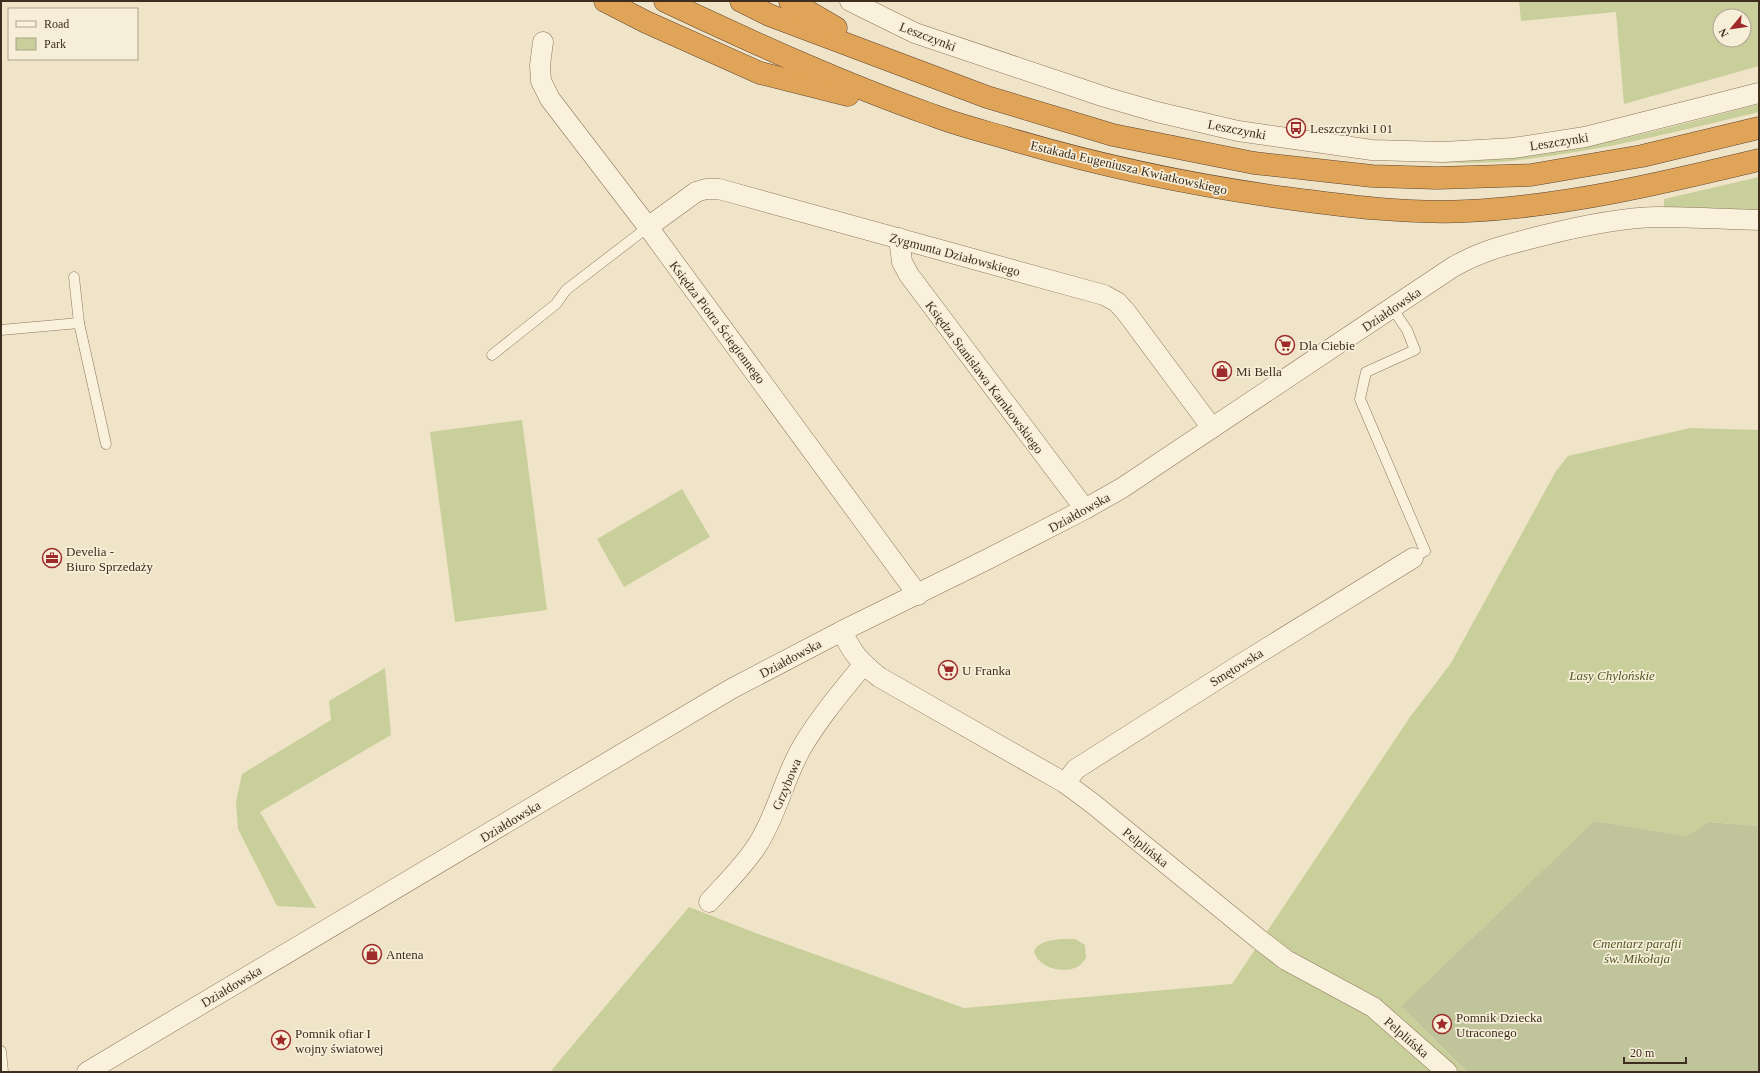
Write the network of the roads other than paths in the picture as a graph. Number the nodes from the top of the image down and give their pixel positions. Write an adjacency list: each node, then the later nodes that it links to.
1 (605, 1): 9 (highway)
2 (665, 1): 9 (highway, Estakada Eugeniusza Kwiatkowskiego)
3 (741, 1): 7 (highway)
4 (790, 1): 7 (highway)
5 (850, 1): 8 (street, Leszczynki)
6 (542, 42): 13 (street, Księdza Piotra Ściegiennego)
7 (886, 58): 10 (highway)
8 (1759, 94)
9 (933, 116): 11 (highway, Estakada Eugeniusza Kwiatkowskiego)
10 (1759, 128)
11 (1759, 160)
12 (1759, 220): 16 (street, Działdowska)
13 (648, 227): 14 (street, Zygmunta Działowskiego); 19 (lane); 24 (street, Księdza Piotra Ściegiennego)
14 (899, 238): 20 (street, Zygmunta Działowskiego); 22 (street, Księdza Stanisława Karnkowskiego)
15 (74, 277): 17 (lane)
16 (1392, 308): 20 (street, Działdowska); 23 (lane)
17 (79, 323): 18 (lane); 21 (lane)
18 (1, 330)
19 (492, 355)
20 (1212, 428): 22 (street, Działdowska)
21 (106, 444)
22 (1085, 509): 24 (street, Działdowska)
23 (1413, 558): 27 (street, Smętowska)
24 (918, 595): 25 (street, Działdowska)
25 (842, 631): 26 (street, Pelplińska); 30 (street, Działdowska)
26 (864, 664): 27 (street, Pelplińska); 28 (street, Grzybowa)
27 (1065, 783): 32 (street, Pelplińska)
28 (709, 902)
29 (1, 1051): 31 (lane)
30 (96, 1070)
31 (3, 1072)
32 (1447, 1072)

